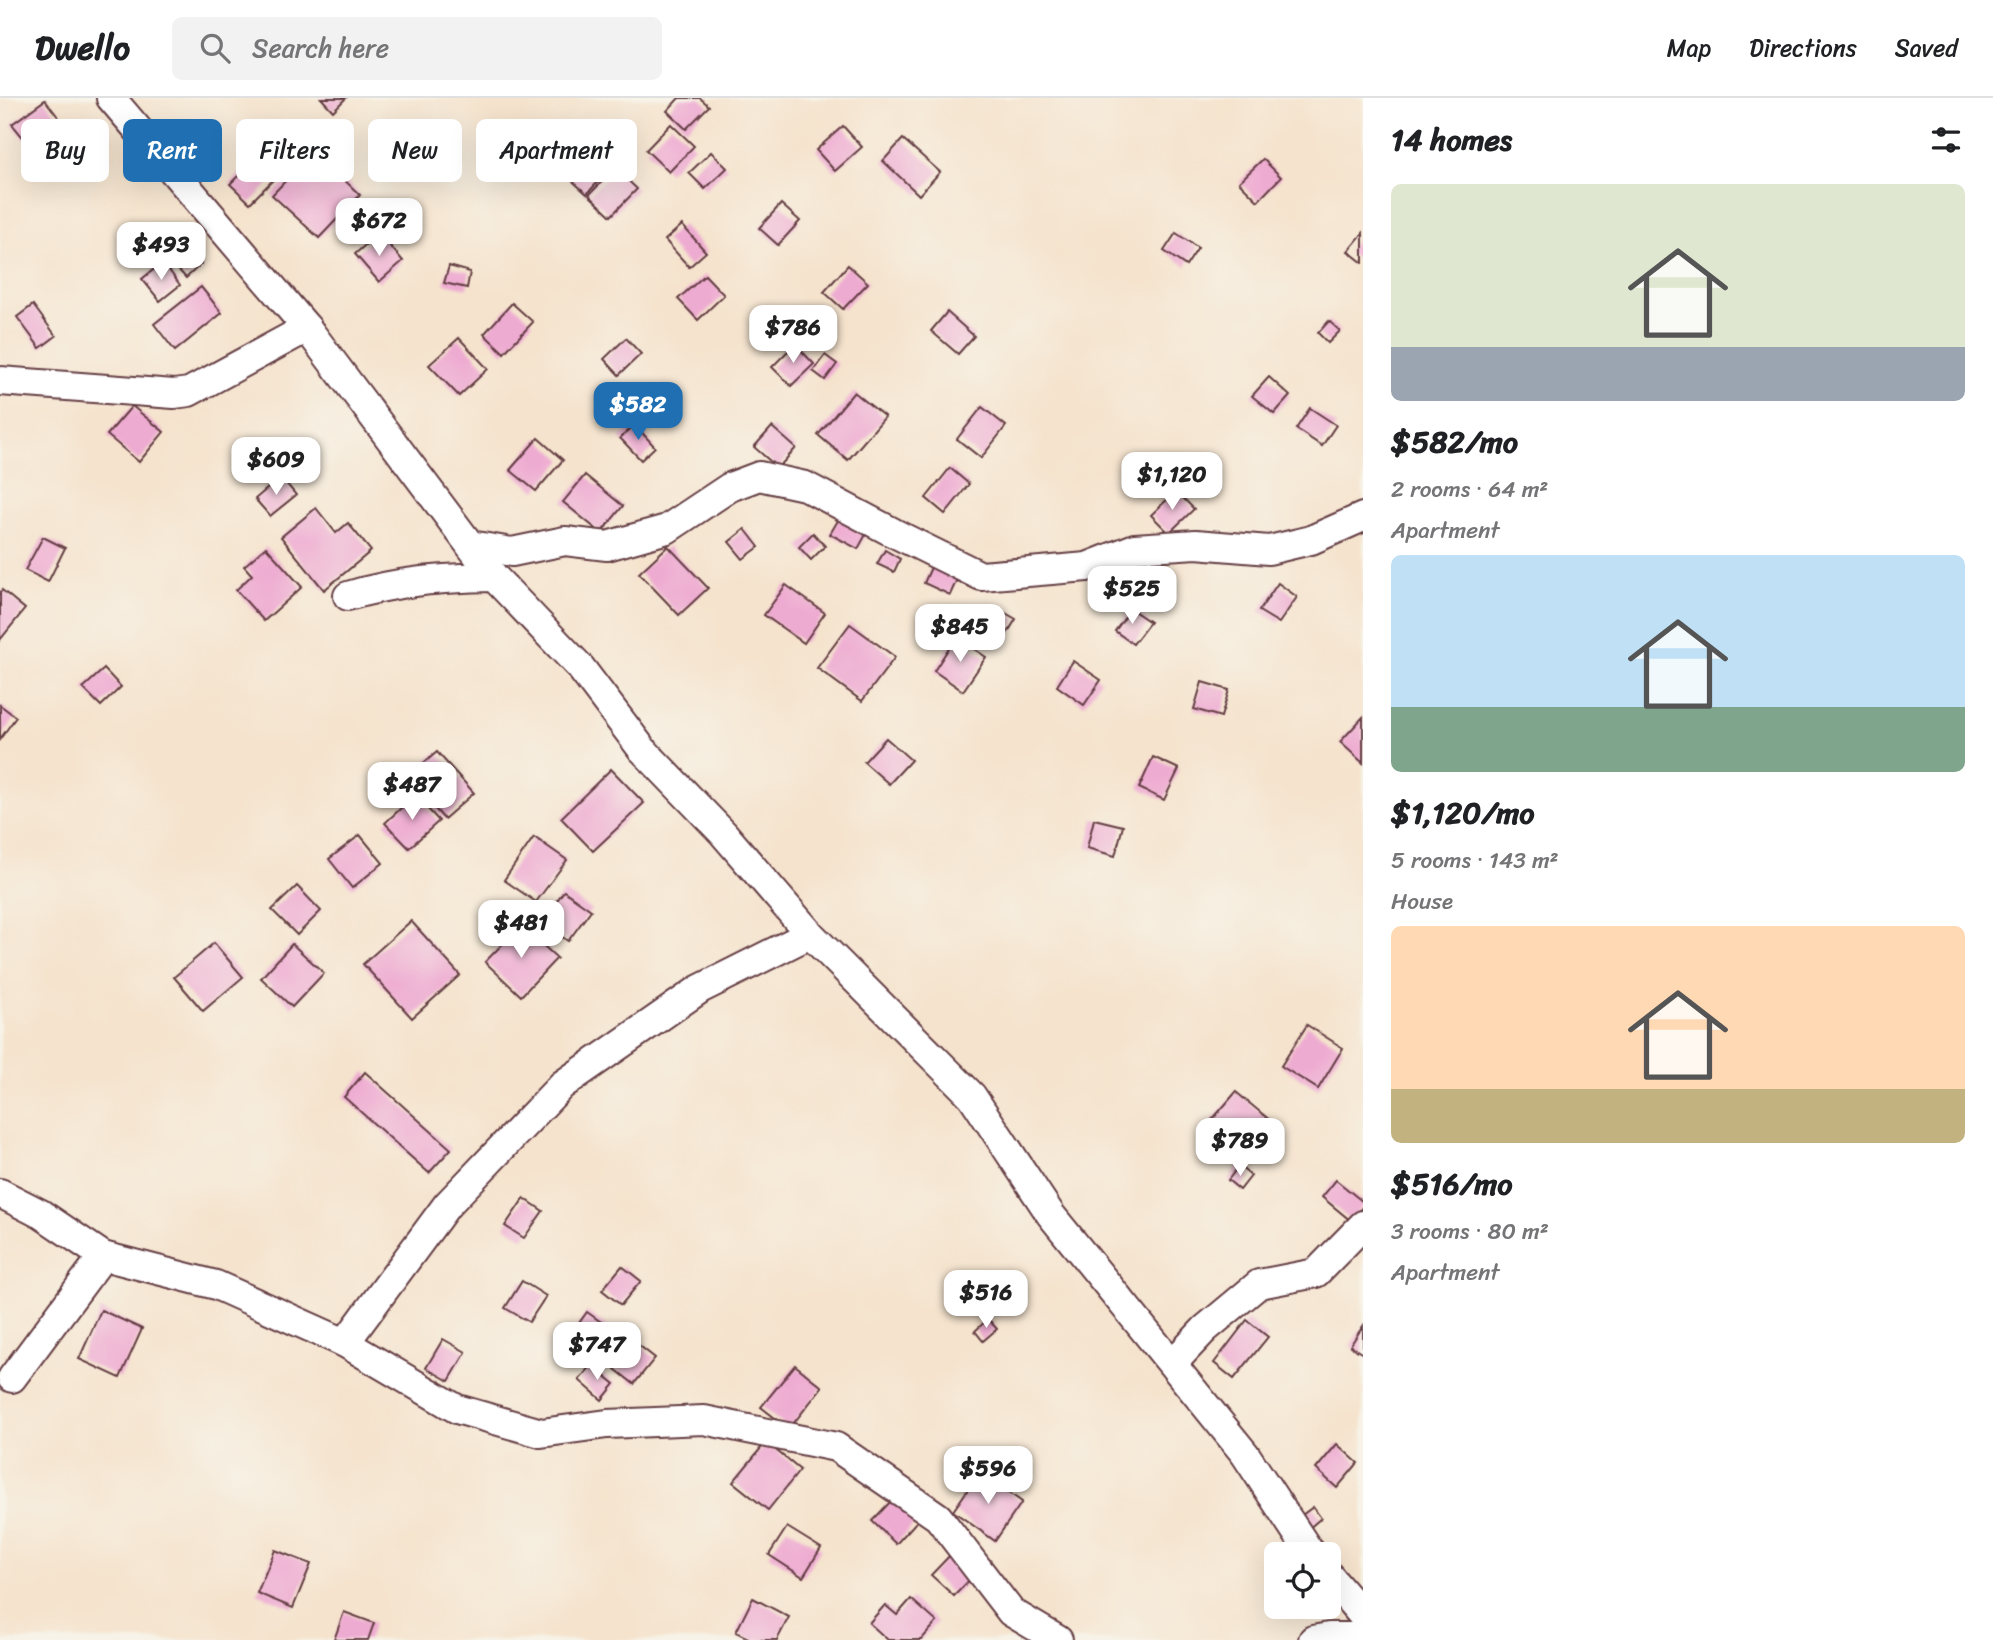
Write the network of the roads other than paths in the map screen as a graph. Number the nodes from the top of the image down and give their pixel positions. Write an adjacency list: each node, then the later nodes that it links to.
1 (111, 98): 2 (street)
2 (307, 328): 3 (street); 5 (street)
3 (0, 381)
4 (1363, 517): 5 (street)
5 (470, 545): 6 (street)
6 (494, 577): 7 (street); 8 (street)
7 (348, 596)
8 (810, 934): 12 (street); 13 (street)
9 (0, 1193): 11 (street)
10 (1363, 1224): 13 (street)
11 (103, 1256): 12 (street); 14 (street)
12 (345, 1343): 19 (street)
13 (1173, 1363): 15 (street)
14 (12, 1378)
15 (1303, 1542)
16 (1341, 1590): 17 (street)
17 (1363, 1616)
18 (1363, 1637): 20 (street)
19 (1058, 1640)
20 (1313, 1640)

